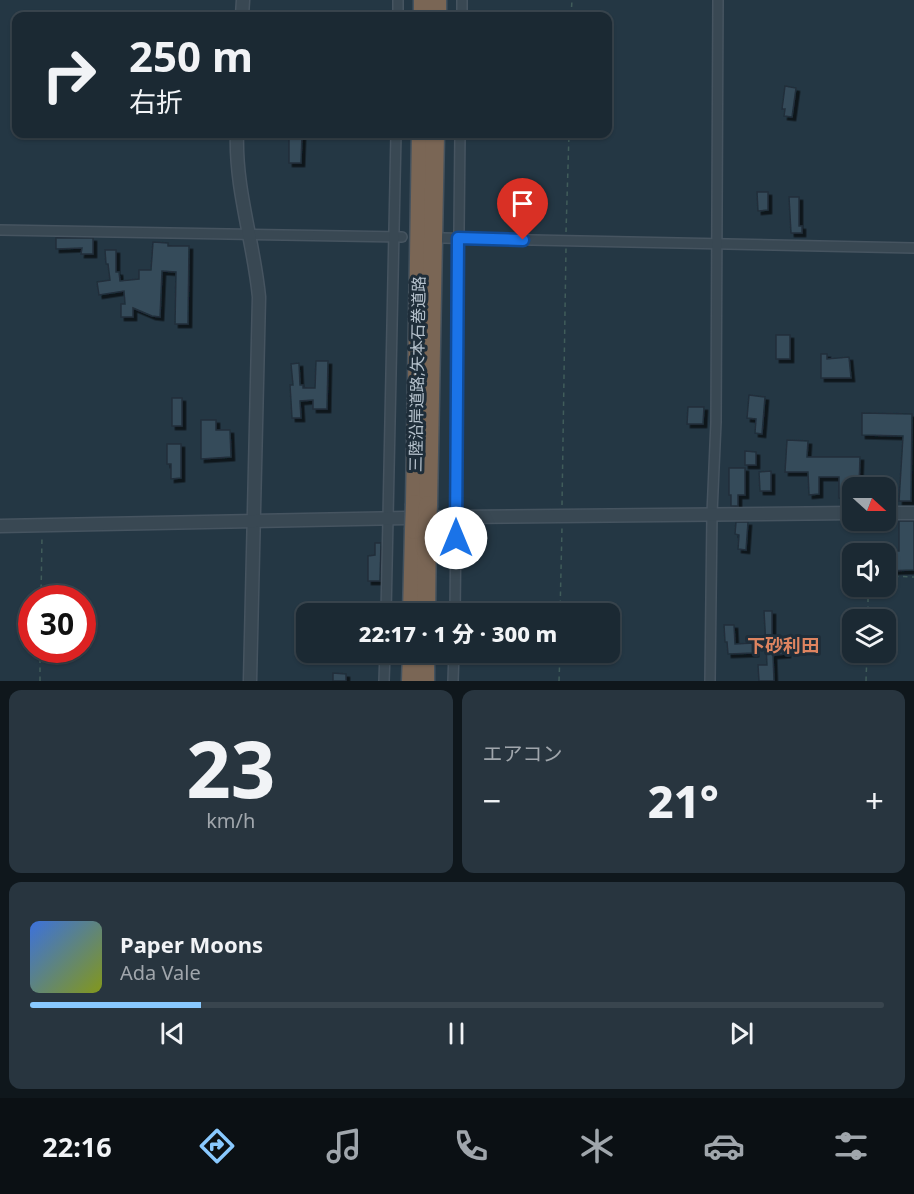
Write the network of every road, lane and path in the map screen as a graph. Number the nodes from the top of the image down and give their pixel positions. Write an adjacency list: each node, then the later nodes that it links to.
1 (718, 0): 14 (street)
2 (237, 138): 9 (street)
3 (396, 138): 10 (street)
4 (421, 138): 16 (highway, 三陸沿岸道路;矢本石巻道路)
5 (435, 138): 16 (highway, 三陸沿岸道路;矢本石巻道路)
6 (460, 138): 12 (street)
7 (569, 138): 13 (path)
8 (0, 230): 9 (street)
9 (249, 234): 10 (street); 24 (street)
10 (398, 237): 23 (street)
11 (443, 238): 12 (street)
12 (458, 238): 13 (street); 22 (street)
13 (566, 241): 14 (street); 21 (path)
14 (716, 244): 15 (street); 20 (street)
15 (914, 248)
16 (421, 505): 27 (highway, 三陸沿岸道路;矢本石巻道路, bridge)
17 (842, 513): 20 (street)
18 (896, 513): 19 (street)
19 (914, 513)
20 (712, 514): 21 (street); 50 (street)
21 (562, 516): 22 (street); 35 (path)
22 (456, 517): 23 (street); 34 (street)
23 (388, 518): 24 (street); 31 (street)
24 (254, 521): 25 (street); 44 (street)
25 (43, 525): 26 (street); 30 (path)
26 (0, 526)
27 (421, 530): 32 (highway, 三陸沿岸道路;矢本石巻道路); 33 (highway, 三陸沿岸道路;矢本石巻道路)
28 (896, 576): 29 (path)
29 (914, 577)
30 (41, 585)
31 (386, 603)
32 (413, 603)
33 (425, 603)
34 (455, 603)
35 (560, 603)
36 (40, 663): 43 (path)
37 (385, 663): 45 (street)
38 (412, 663): 46 (highway)
39 (425, 663): 47 (highway)
40 (454, 663): 48 (street)
41 (560, 663): 49 (path)
42 (867, 663): 51 (path)
43 (40, 681)
44 (250, 681)
45 (384, 681)
46 (411, 681)
47 (425, 681)
48 (453, 681)
49 (559, 681)
50 (710, 681)
51 (866, 681)

